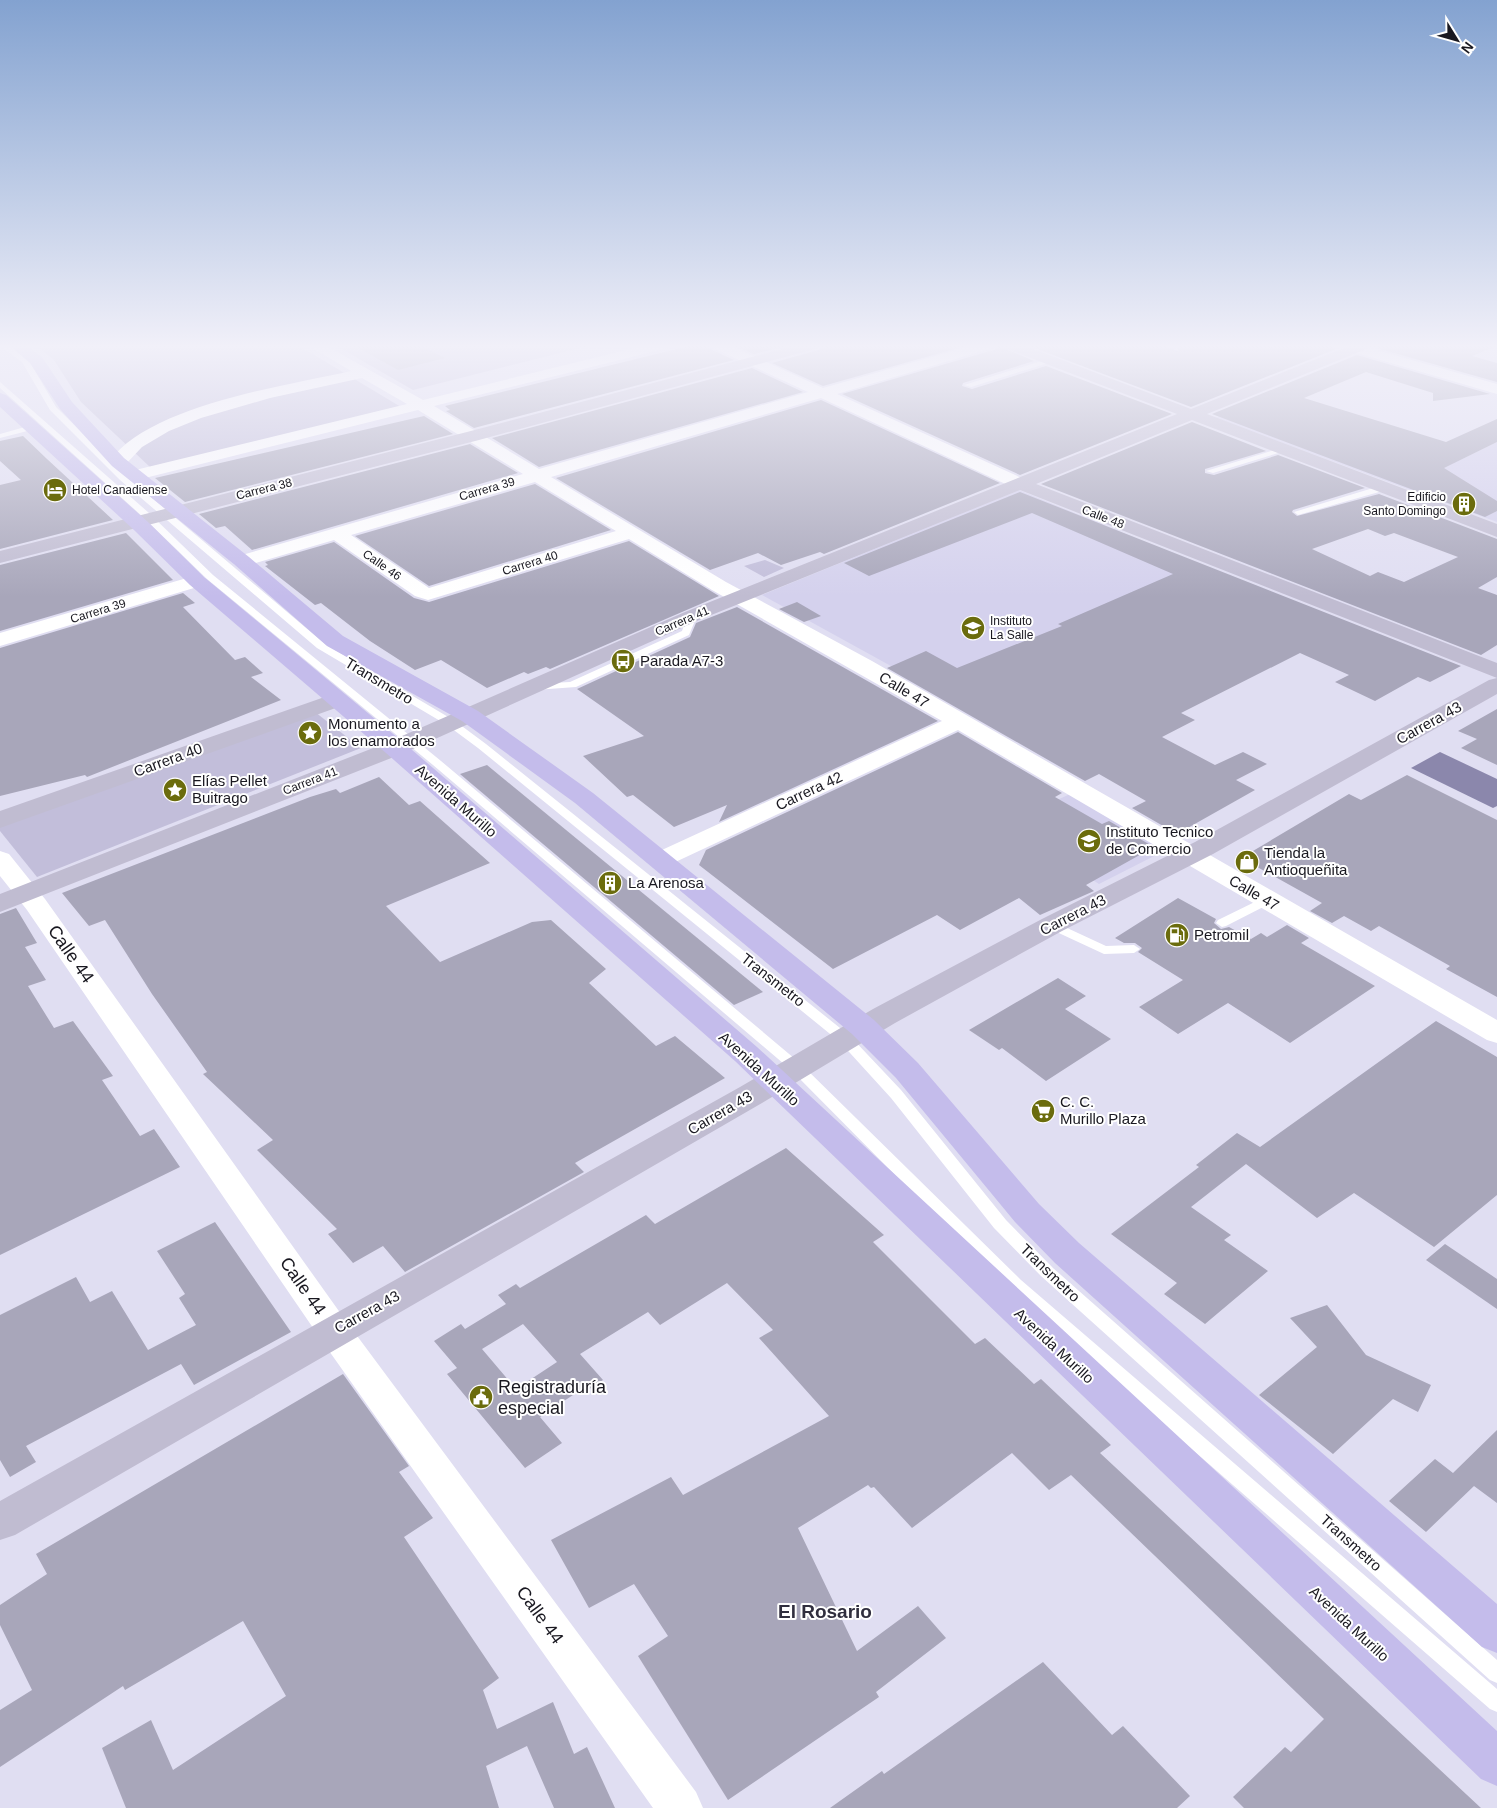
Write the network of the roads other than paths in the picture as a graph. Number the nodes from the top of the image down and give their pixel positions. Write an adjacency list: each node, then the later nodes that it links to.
1 (27, 428): 14 (lane)
2 (34, 428): 24 (main road, Avenida Murillo)
3 (53, 428): 24 (lane, Transmetro)
4 (73, 428): 24 (lane, Transmetro)
5 (87, 428): 17 (main road, Avenida Murillo)
6 (164, 428): 17 (street)
7 (327, 428): 20 (street)
8 (460, 428): 15 (street, Calle 47)
9 (501, 428): 15 (street, Carrera 38)
10 (697, 428): 19 (street, Carrera 39)
11 (898, 428): 21 (street, Calle 48)
12 (1157, 428): 21 (street, Carrera 41)
13 (1226, 428): 16 (street)
14 (0, 436)
15 (473, 436): 19 (street, Calle 47); 24 (street, Carrera 38)
16 (1284, 450): 18 (lane); 22 (street)
17 (118, 462): 20 (main road, Avenida Murillo)
18 (1210, 471)
19 (534, 475): 26 (street, Calle 47); 27 (street, Carrera 39)
20 (134, 476): 24 (main road, Avenida Murillo)
21 (1020, 484): 32 (street, Carrera 41); 34 (street, Calle 48)
22 (1383, 488): 23 (lane); 25 (street)
23 (1298, 512)
24 (158, 516): 28 (street, Carrera 38); 29 (main road, Avenida Murillo); 30 (main road, Avenida Murillo); 37 (lane, Transmetro); 39 (lane, Transmetro)
25 (1497, 531)
26 (633, 532): 31 (street, Carrera 40); 32 (street, Calle 47)
27 (337, 534): 29 (street, Carrera 39); 31 (street, Calle 46)
28 (0, 557)
29 (242, 561): 37 (main road, Avenida Murillo)
30 (197, 581): 33 (street, Carrera 39); 36 (main road, Avenida Murillo)
31 (428, 594)
32 (740, 598): 37 (street, Carrera 41); 38 (street, Calle 47)
33 (0, 640)
34 (1497, 671)
35 (1497, 685): 41 (street, Carrera 43)
36 (336, 700): 39 (main road, Avenida Murillo); 40 (street, Carrera 40)
37 (460, 719): 39 (street, Carrera 41); 43 (main road, Avenida Murillo); 49 (lane, Transmetro)
38 (958, 722): 41 (street, Calle 47); 43 (street, Carrera 42)
39 (403, 744): 44 (street, Carrera 41); 51 (main road, Avenida Murillo)
40 (0, 820)
41 (1189, 856): 45 (street, Calle 47); 47 (street, Carrera 43)
42 (0, 859): 44 (street, Calle 44)
43 (660, 860): 49 (main road, Avenida Murillo)
44 (13, 898): 52 (street, Calle 44)
45 (1267, 900): 46 (lane); 50 (street, Calle 47)
46 (1222, 923)
47 (1052, 925): 48 (lane); 49 (street, Carrera 43)
48 (1134, 949)
49 (854, 1033): 51 (street, Carrera 43); 54 (main road, Avenida Murillo); 55 (lane, Transmetro)
50 (1497, 1033)
51 (785, 1074): 52 (street, Carrera 43); 56 (lane, Transmetro); 57 (main road, Avenida Murillo)
52 (334, 1331): 53 (street, Carrera 43); 58 (street, Calle 44)
53 (0, 1522)
54 (1497, 1632)
55 (1497, 1673)
56 (1497, 1702)
57 (1497, 1763)
58 (680, 1808)

